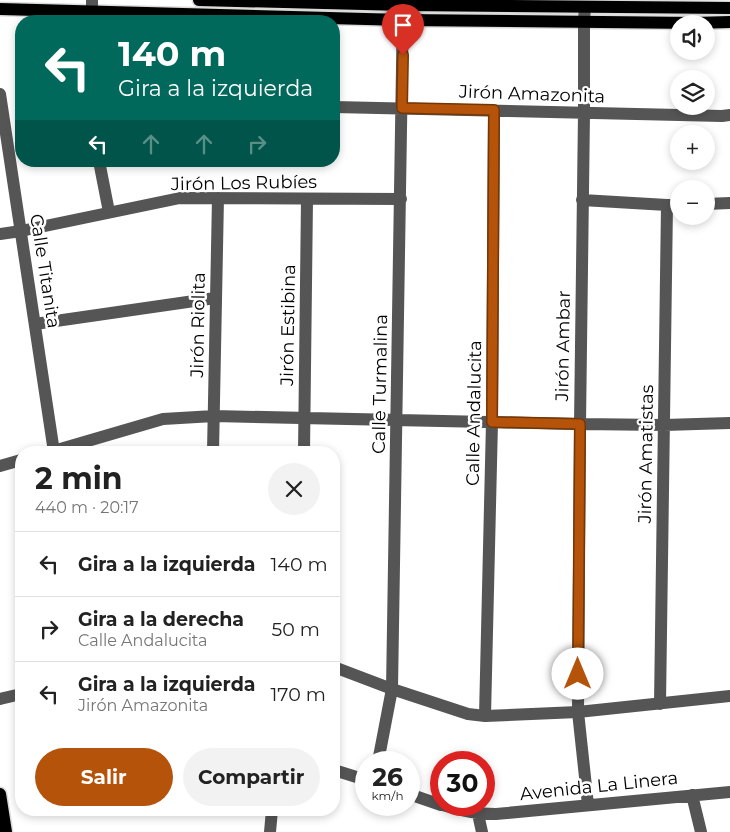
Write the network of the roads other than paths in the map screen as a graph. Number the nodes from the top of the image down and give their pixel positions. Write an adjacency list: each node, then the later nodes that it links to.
1 (199, 0): 2 (main road)
2 (403, 5): 3 (main road); 9 (street, Calle Turmalina)
3 (585, 6): 4 (main road); 10 (street, Jirón Ambar)
4 (730, 8)
5 (0, 9): 6 (main road)
6 (92, 11): 7 (main road)
7 (230, 15)
8 (340, 18): 9 (main road)
9 (403, 20): 10 (main road); 14 (street, Calle Turmalina)
10 (584, 21): 11 (main road); 16 (street, Jirón Ambar)
11 (730, 22)
12 (0, 94): 28 (street, Calle Titanita)
13 (340, 107): 14 (street, Jirón Amazonita)
14 (402, 108): 15 (street, Jirón Amazonita); 21 (street, Calle Turmalina)
15 (494, 110): 16 (street, Jirón Amazonita); 35 (street, Calle Andalucita)
16 (584, 113): 17 (street, Jirón Amazonita); 22 (street, Jirón Ambar)
17 (730, 115)
18 (100, 167): 26 (street)
19 (218, 198): 20 (street, Jirón Los Rubíes); 26 (street, Jirón Los Rubíes); 30 (street, Jirón Riolita)
20 (307, 199): 21 (street, Jirón Los Rubíes); 33 (street, Jirón Estibina)
21 (401, 199): 34 (street, Calle Turmalina)
22 (582, 200): 25 (street); 37 (street, Jirón Ambar)
23 (730, 203): 24 (street)
24 (715, 204)
25 (670, 205)
26 (109, 212): 28 (street, Jirón Los Rubíes)
27 (672, 225): 38 (street, Jirón Amatistas)
28 (21, 231): 29 (street, Jirón Los Rubíes); 31 (street, Calle Titanita)
29 (0, 234)
30 (215, 298): 31 (street); 32 (street, Jirón Riolita)
31 (35, 324): 39 (street, Calle Titanita)
32 (214, 416): 33 (street); 40 (street); 41 (street, Jirón Riolita)
33 (305, 419): 34 (street); 42 (street, Jirón Estibina)
34 (396, 419): 35 (street); 46 (street, Calle Turmalina)
35 (492, 422): 37 (street); 52 (street, Calle Andalucita)
36 (730, 422): 38 (street)
37 (580, 424): 38 (street); 51 (street, Jirón Ambar)
38 (664, 424): 50 (street, Jirón Amatistas)
39 (52, 446)
40 (73, 446)
41 (213, 446)
42 (304, 446)
43 (15, 462): 44 (street)
44 (0, 466)
45 (340, 670): 46 (street)
46 (392, 689): 52 (street); 53 (street, Calle Turmalina)
47 (15, 695): 49 (street)
48 (730, 696): 50 (street)
49 (0, 699)
50 (660, 704): 51 (street)
51 (578, 712): 52 (street); 59 (street, Jirón Ambar)
52 (485, 716)
53 (380, 751)
54 (340, 772): 55 (street)
55 (355, 777)
56 (730, 792): 57 (street, Avenida La Linera)
57 (692, 795): 59 (street, Avenida La Linera); 66 (street)
58 (0, 798): 63 (main road)
59 (588, 805): 60 (street, Avenida La Linera)
60 (495, 814)
61 (271, 816): 64 (street)
62 (478, 816): 65 (street)
63 (6, 832)
64 (270, 832)
65 (482, 832)
66 (700, 832)

